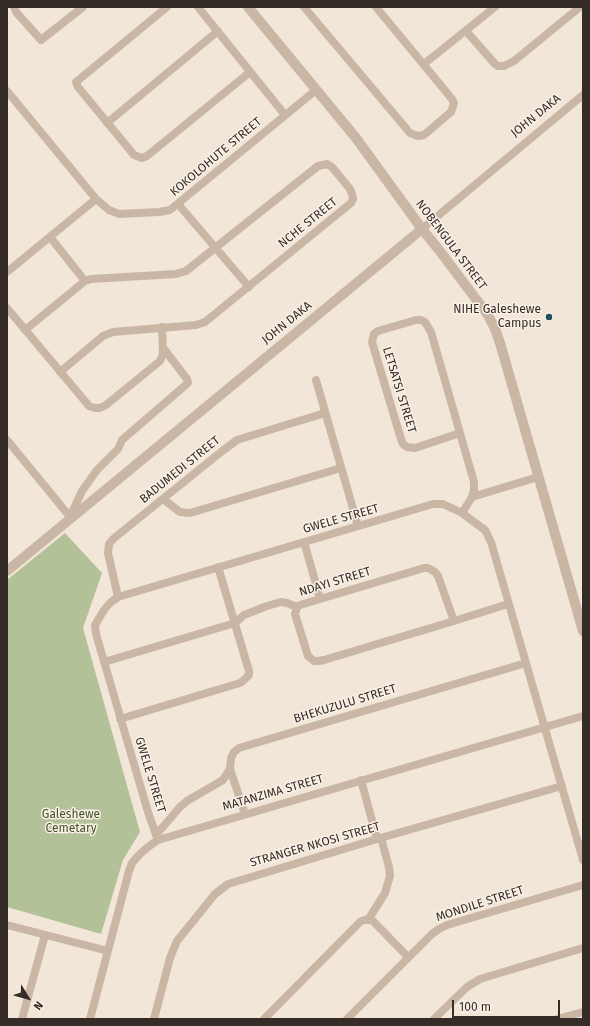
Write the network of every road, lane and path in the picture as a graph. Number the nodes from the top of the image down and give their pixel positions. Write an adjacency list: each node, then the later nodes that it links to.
1 (14, 7): 2 (street)
2 (83, 7)
3 (167, 7): 18 (street)
4 (198, 7): 10 (street)
5 (248, 7): 14 (street, NOBENGULA STREET)
6 (304, 7): 12 (street)
7 (376, 7): 12 (street)
8 (495, 7): 11 (street)
9 (580, 7): 11 (street)
10 (218, 31): 13 (street); 18 (street)
11 (466, 32): 12 (street)
12 (424, 64)
13 (250, 72): 17 (street); 18 (street)
14 (316, 90): 17 (street, KOKOLOHUTE STREET); 21 (street, NOBENGULA STREET)
15 (7, 91): 19 (street, KOKOLOHUTE STREET)
16 (583, 95): 21 (street, JOHN DAKA)
17 (285, 115): 20 (street, KOKOLOHUTE STREET)
18 (107, 123)
19 (96, 198): 20 (street, KOKOLOHUTE STREET); 22 (street)
20 (178, 204): 23 (street)
21 (422, 229): 37 (street, NOBENGULA STREET); 41 (street, JOHN DAKA)
22 (50, 237): 24 (street); 25 (street)
23 (216, 248): 25 (street, NCHE STREET); 26 (street); 26 (street, NCHE STREET)
24 (7, 272)
25 (86, 281): 29 (street)
26 (248, 286): 28 (street, NCHE STREET)
27 (7, 308): 29 (street)
28 (162, 327): 30 (street); 31 (street, NCHE STREET)
29 (25, 330): 31 (street)
30 (164, 349): 31 (street); 41 (street)
31 (60, 372)
32 (316, 380): 33 (street)
33 (325, 413): 36 (street); 39 (street, BADUMEDI STREET)
34 (460, 433): 34 (street, LETSATSI STREET); 38 (street, LETSATSI STREET)
35 (7, 441): 41 (street)
36 (341, 468): 39 (street); 42 (street)
37 (538, 477): 38 (street); 52 (street, NOBENGULA STREET)
38 (472, 497): 40 (street, LETSATSI STREET)
39 (163, 499): 46 (street, BADUMEDI STREET)
40 (462, 513): 42 (street, GWELE STREET); 48 (street, GWELE STREET)
41 (70, 518): 45 (street, JOHN DAKA)
42 (358, 526): 43 (street, GWELE STREET)
43 (304, 542): 44 (street, GWELE STREET); 47 (street)
44 (218, 567): 46 (street, GWELE STREET); 51 (street)
45 (7, 571)
46 (118, 597): 53 (street, GWELE STREET)
47 (320, 598): 49 (street, NDAYI STREET); 50 (street, NDAYI STREET)
48 (508, 604): 50 (street, NDAYI STREET); 54 (street, GWELE STREET)
49 (297, 607): 50 (street, NDAYI STREET); 51 (street)
50 (454, 620)
51 (235, 623): 53 (street); 56 (street)
52 (583, 631)
53 (104, 662): 56 (street, GWELE STREET)
54 (526, 663): 57 (street, GWELE STREET); 58 (street, BHEKUZULU STREET)
55 (583, 716): 57 (street, MATANZIMA STREET)
56 (120, 719): 62 (street, GWELE STREET)
57 (545, 727): 59 (street, MATANZIMA STREET); 60 (street, GWELE STREET)
58 (230, 769): 61 (street); 62 (street)
59 (361, 780): 61 (street, MATANZIMA STREET); 63 (street)
60 (562, 786): 63 (street, STRANGER NKOSI STREET); 64 (street, GWELE STREET)
61 (245, 814): 62 (street, MATANZIMA STREET)
62 (157, 838): 70 (street, MATANZIMA STREET)
63 (379, 838): 66 (street); 75 (street, STRANGER NKOSI STREET)
64 (583, 860)
65 (583, 885): 71 (street, MONDILE STREET)
66 (368, 920): 71 (street); 76 (street)
67 (7, 925): 68 (street)
68 (45, 935): 70 (street); 73 (street)
69 (583, 948): 78 (street)
70 (108, 951): 74 (street, MATANZIMA STREET)
71 (408, 957): 77 (street, MONDILE STREET)
72 (583, 1012): 79 (street)
73 (22, 1019)
74 (90, 1019)
75 (154, 1019)
76 (264, 1019)
77 (347, 1019)
78 (434, 1019)
79 (557, 1019)

